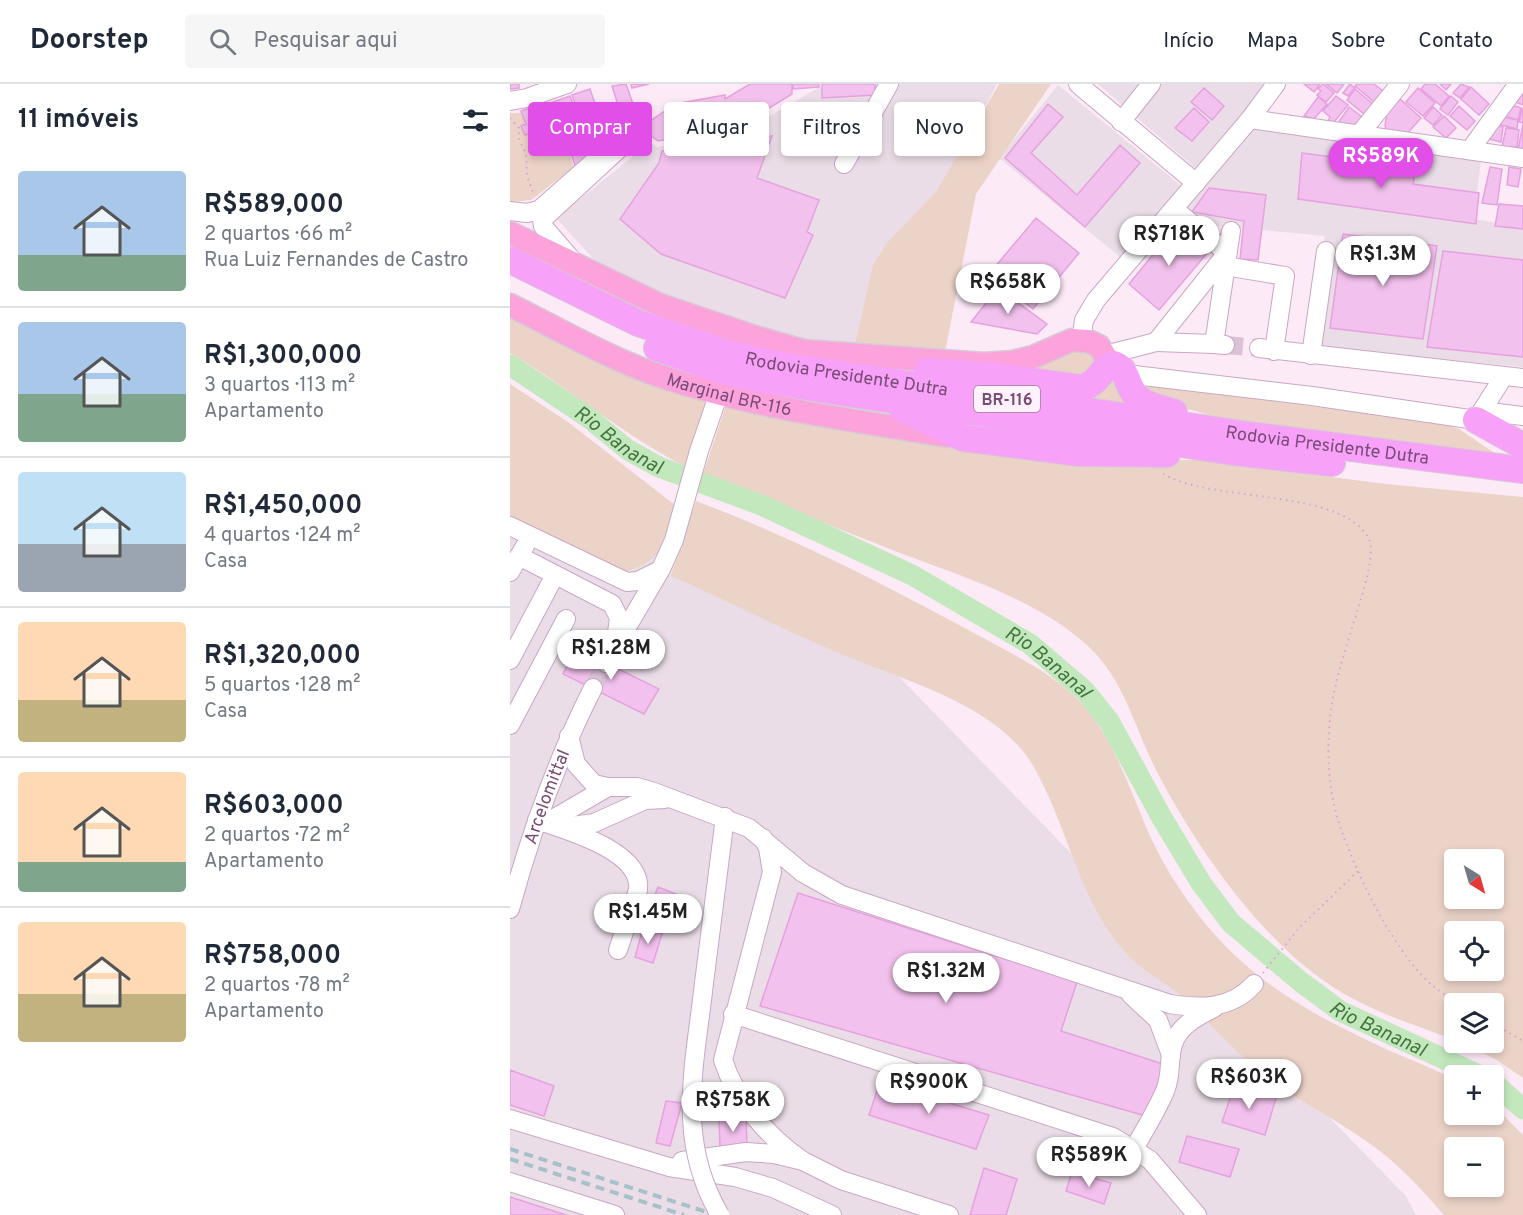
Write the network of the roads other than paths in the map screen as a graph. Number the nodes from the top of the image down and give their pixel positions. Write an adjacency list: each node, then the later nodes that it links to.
1 (567, 84): 8 (street)
2 (889, 84): 14 (street)
3 (1078, 84): 10 (street)
4 (1151, 84): 10 (street)
5 (1276, 84): 9 (street)
6 (1400, 84): 11 (street)
7 (1518, 84): 12 (street)
8 (510, 101)
9 (1250, 119): 11 (street); 15 (street)
10 (1121, 122): 15 (street)
11 (1358, 136): 12 (street)
12 (1470, 150): 13 (street)
13 (1523, 158)
14 (844, 164)
15 (1196, 183): 16 (street)
16 (1174, 209): 21 (street); 26 (street)
17 (510, 211): 23 (street)
18 (1231, 231): 21 (street)
19 (510, 233): 23 (main road)
20 (1326, 251): 28 (street)
21 (1226, 259): 27 (street); 27 (street); 28 (street)
22 (510, 260): 30 (highway, Rodovia Presidente Dutra / BR-116)
23 (581, 268): 26 (main road)
24 (510, 279): 34 (highway, Rodovia Presidente Dutra / BR-116)
25 (510, 305): 33 (main road, Marginal BR-116)
26 (1081, 340): 29 (main road)
27 (1156, 342): 29 (street)
28 (1311, 355): 31 (street)
29 (1113, 364): 30 (highway); 35 (street); 38 (highway)
30 (823, 370): 38 (highway, Rodovia Presidente Dutra / BR-116)
31 (1504, 376): 32 (street); 35 (street)
32 (1523, 378)
33 (720, 393): 37 (main road, Marginal BR-116); 45 (street)
34 (877, 397): 37 (highway); 38 (highway, Rodovia Presidente Dutra / BR-116)
35 (1479, 415): 36 (street); 39 (highway)
36 (1523, 416)
37 (963, 438): 38 (highway)
38 (1241, 444): 40 (highway, Rodovia Presidente Dutra / BR-116); 41 (highway, Rodovia Presidente Dutra / BR-116)
39 (1523, 446)
40 (1523, 470)
41 (1523, 486)
42 (510, 526): 43 (street)
43 (531, 536): 44 (street); 45 (street)
44 (515, 564): 46 (street)
45 (661, 569): 48 (street)
46 (555, 575): 48 (street); 49 (street)
47 (566, 619): 52 (street)
48 (615, 645): 50 (street)
49 (510, 660)
50 (606, 663)
51 (593, 688): 53 (street, Arcelomittal)
52 (510, 725)
53 (569, 736): 54 (street); 57 (street, Arcelomittal)
54 (608, 787): 55 (street); 57 (street)
55 (675, 799): 56 (street); 58 (street)
56 (725, 817): 59 (street); 74 (street, bridge)
57 (542, 822): 58 (street); 60 (street, Arcelomittal)
58 (565, 827): 62 (street)
59 (762, 837): 64 (street); 66 (street)
60 (517, 859): 61 (street, Arcelomittal)
61 (510, 909)
62 (618, 950)
63 (1254, 984): 65 (street)
64 (1119, 987): 65 (street); 67 (street)
65 (1218, 1006): 67 (street)
66 (733, 1014): 69 (street); 70 (street)
67 (1171, 1058): 69 (street)
68 (510, 1119): 71 (street)
69 (1134, 1149): 77 (street)
70 (803, 1161): 71 (street); 76 (street)
71 (656, 1164): 75 (street)
72 (510, 1182): 73 (street)
73 (615, 1215)
74 (720, 1215)
75 (832, 1215)
76 (949, 1215)
77 (1197, 1215)

